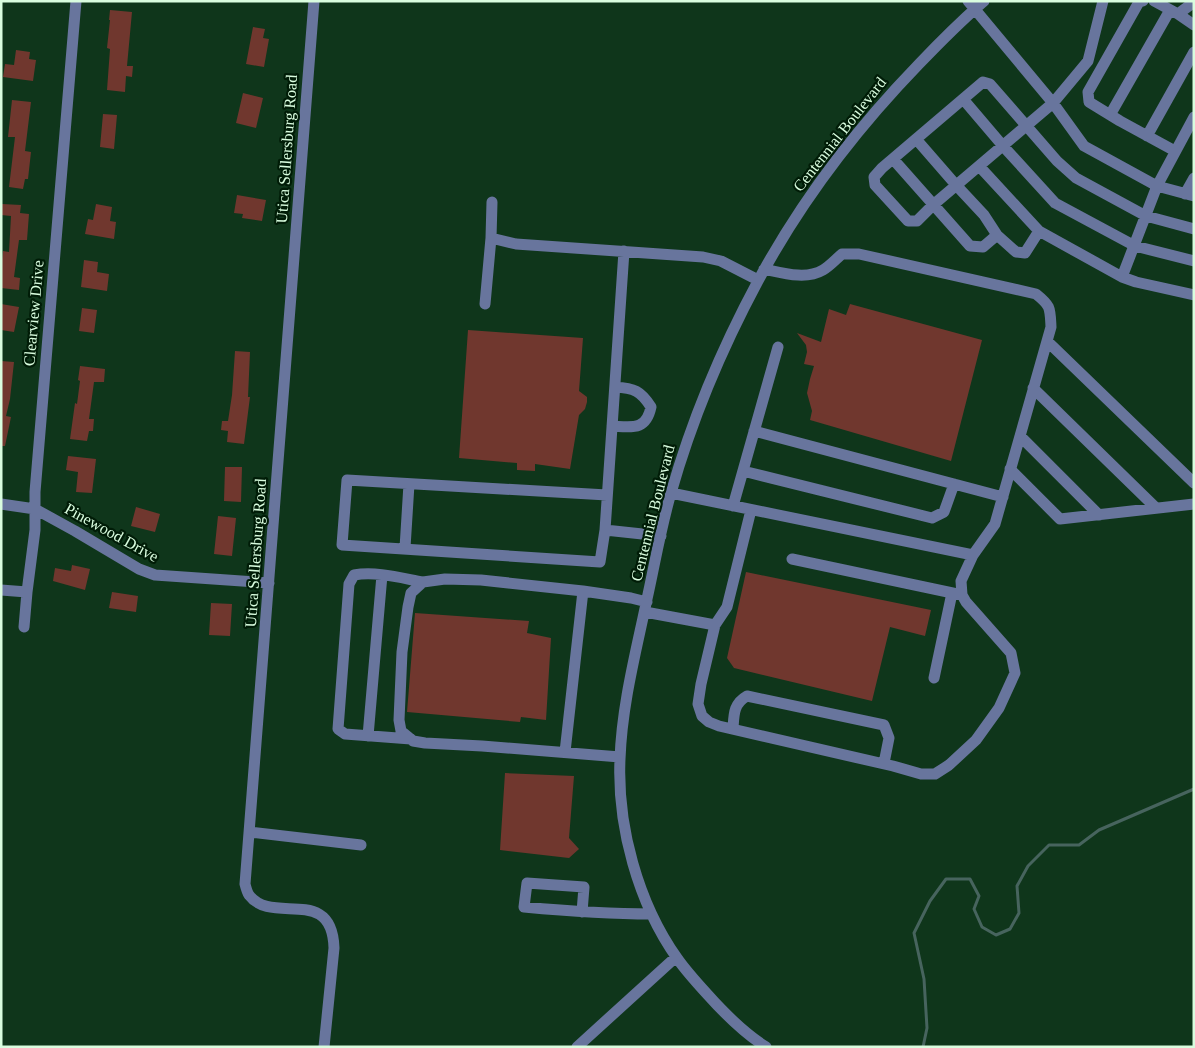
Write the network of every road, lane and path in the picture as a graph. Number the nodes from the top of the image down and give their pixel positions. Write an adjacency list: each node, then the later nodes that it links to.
1 (76, 1): 61 (street, Clearview Drive)
2 (314, 1): 71 (street, Utica Sellersburg Road)
3 (984, 1): 8 (street, Centennial Boulevard)
4 (1103, 1): 13 (street)
5 (1143, 1): 14 (street)
6 (1154, 1): 9 (street)
7 (1194, 2): 9 (street)
8 (971, 5): 13 (street); 37 (street, Centennial Boulevard)
9 (1174, 12): 10 (street); 14 (street)
10 (1194, 24)
11 (1194, 52): 17 (street)
12 (963, 99): 16 (street); 18 (street); 19 (street)
13 (1053, 103): 16 (street); 25 (street)
14 (1110, 115): 17 (street)
15 (1194, 117): 20 (street)
16 (1026, 126): 19 (street); 29 (street)
17 (1147, 136): 20 (street)
18 (916, 139): 21 (street); 24 (street)
19 (1003, 146): 22 (street); 34 (street)
20 (1175, 151): 25 (street)
21 (893, 159): 28 (street); 28 (street)
22 (979, 166): 24 (street); 31 (street)
23 (1194, 178): 26 (street)
24 (956, 185): 28 (street); 32 (street)
25 (1156, 186): 26 (street); 29 (street)
26 (1189, 195)
27 (492, 202): 33 (street)
28 (933, 205): 32 (street)
29 (1146, 216): 30 (street); 34 (street)
30 (1194, 229)
31 (1039, 230): 32 (street); 38 (street)
32 (997, 235)
33 (492, 238): 35 (street); 41 (street)
34 (1135, 246): 36 (street); 38 (street)
35 (624, 251): 39 (street); 44 (street)
36 (1194, 261)
37 (764, 269): 39 (street, Centennial Boulevard); 42 (street)
38 (1122, 276): 40 (street)
39 (758, 280): 54 (street, Centennial Boulevard)
40 (1194, 295)
41 (485, 304)
42 (1047, 341): 45 (street); 51 (street)
43 (778, 347): 47 (street)
44 (615, 387): 46 (street); 46 (street)
45 (1033, 388): 48 (street); 60 (street)
46 (612, 426): 55 (street)
47 (754, 431): 49 (street); 53 (street)
48 (1020, 436): 50 (street); 63 (street)
49 (742, 470): 53 (street); 59 (street)
50 (1010, 470): 56 (street); 63 (street)
51 (1194, 482)
52 (409, 484): 55 (street); 66 (street); 66 (street)
53 (954, 484): 56 (street)
54 (671, 493): 59 (street); 65 (street, Centennial Boulevard)
55 (607, 496): 64 (street)
56 (1002, 497): 67 (street)
57 (1, 504): 61 (street, Pinewood Drive)
58 (1194, 504): 60 (street)
59 (732, 506): 62 (street)
60 (1156, 508): 63 (street)
61 (34, 509): 71 (street, Pinewood Drive); 74 (street, Clearview Drive)
62 (752, 510): 67 (street); 77 (street)
63 (1099, 515)
64 (605, 530): 65 (street); 66 (street)
65 (660, 536): 76 (street, Centennial Boulevard)
66 (404, 548)
67 (973, 555): 75 (street)
68 (792, 559): 75 (street)
69 (382, 575): 70 (street); 81 (street); 81 (street)
70 (423, 582): 73 (street); 82 (street)
71 (269, 583): 86 (street, Utica Sellersburg Road)
72 (1, 590): 74 (street)
73 (583, 591): 76 (street); 83 (street)
74 (27, 592): 78 (street, Clearview Drive)
75 (957, 594): 79 (street); 85 (street)
76 (646, 607): 77 (street); 84 (street, Centennial Boulevard)
77 (715, 625): 80 (street)
78 (24, 627)
79 (934, 678)
80 (733, 730): 85 (street); 85 (street)
81 (368, 736): 82 (street)
82 (411, 740): 83 (street)
83 (565, 752): 84 (street)
84 (620, 757): 89 (street, Centennial Boulevard)
85 (884, 763)
86 (250, 832): 87 (street); 91 (street, Utica Sellersburg Road)
87 (361, 845)
88 (582, 912): 88 (street); 89 (street)
89 (651, 914): 90 (street, Centennial Boulevard)
90 (676, 957): 92 (street); 93 (street, Centennial Boulevard)
91 (324, 1047)
92 (577, 1047)
93 (766, 1047)

